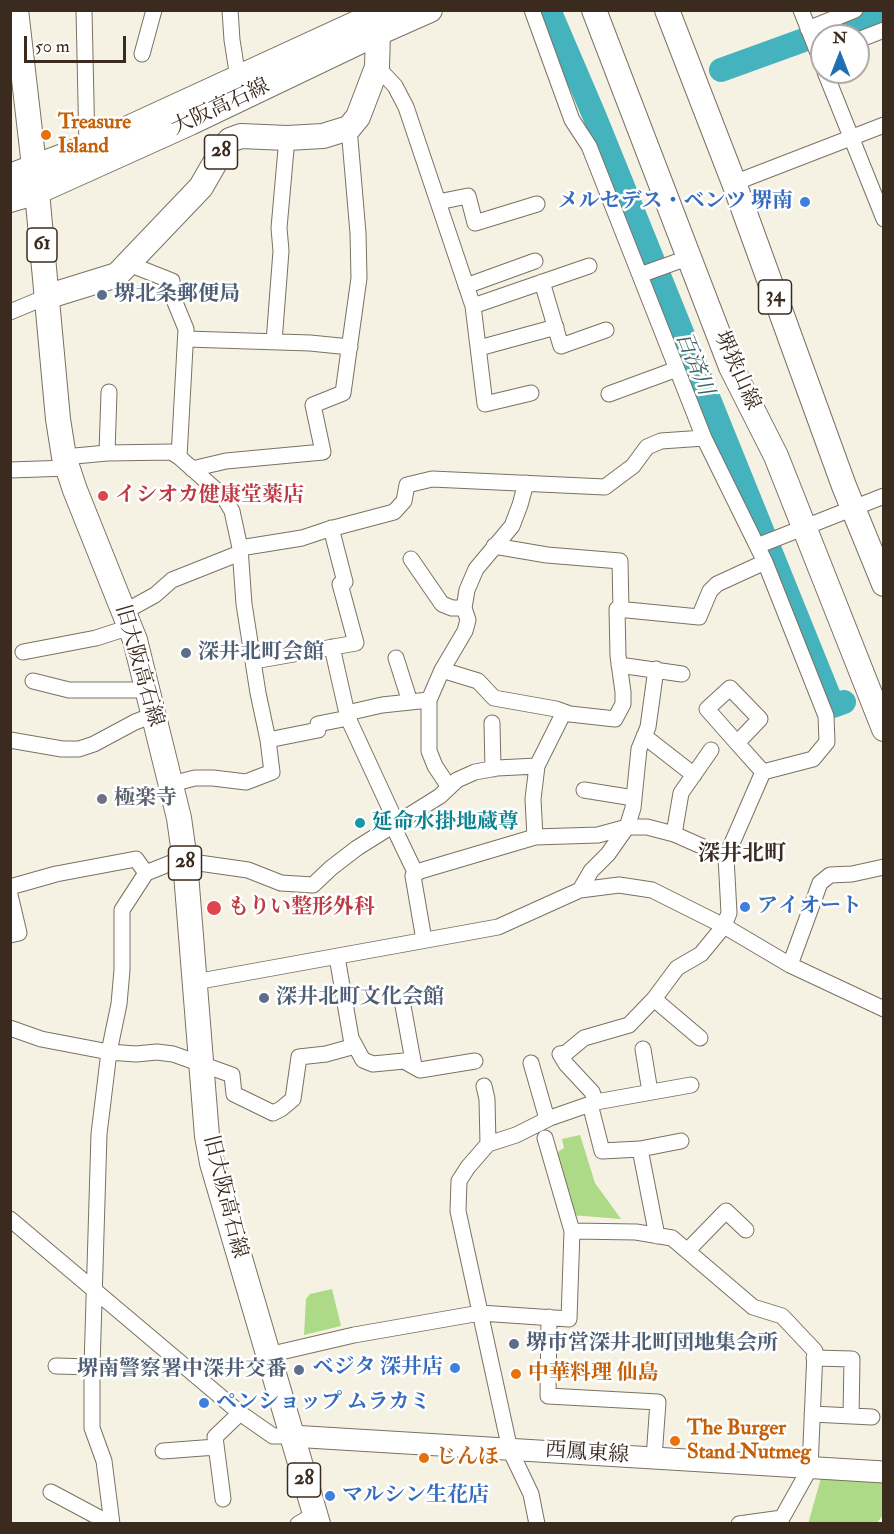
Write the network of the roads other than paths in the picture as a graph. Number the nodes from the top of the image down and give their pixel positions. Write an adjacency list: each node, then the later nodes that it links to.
1 (16, 10): 22 (main road, 61)
2 (84, 10): 21 (street)
3 (230, 10): 15 (street)
4 (430, 10): 11 (main road, 大阪高石線 / 28)
5 (532, 10): 34 (street)
6 (594, 10): 30 (main road, 堺狭山線)
7 (667, 10): 24 (main road, 34)
8 (801, 10): 12 (street)
9 (855, 10): 12 (street)
10 (150, 11): 13 (street)
11 (382, 16): 14 (main road); 15 (main road, 大阪高石線 / 28); 25 (main road, 大阪高石線 / 28)
12 (809, 31)
13 (142, 54)
14 (377, 67): 18 (main road); 27 (street)
15 (238, 78): 21 (main road, 大阪高石線 / 28)
16 (830, 84): 19 (street)
17 (884, 124): 19 (street)
18 (349, 128): 20 (main road, 28); 44 (street)
19 (851, 137): 24 (street); 29 (street)
20 (287, 138): 32 (main road, 28); 43 (street)
21 (87, 147): 22 (main road, 大阪高石線 / 28)
22 (33, 168): 23 (main road, 大阪高石線 / 28); 25 (main road, 61)
23 (10, 176)
24 (734, 183): 58 (main road, 34)
25 (37, 192): 26 (main road, 大阪高石線 / 28); 37 (main road, 61)
26 (10, 200)
27 (438, 202): 28 (street); 36 (street)
28 (537, 204)
29 (884, 219)
30 (690, 257): 34 (street); 60 (main road, 堺狭山線)
31 (535, 261): 36 (street)
32 (129, 264): 37 (main road, 28); 42 (street)
33 (589, 266): 35 (street)
34 (643, 274): 46 (street)
35 (542, 282): 38 (street); 40 (street)
36 (466, 286): 38 (street)
37 (46, 297): 39 (street); 53 (main road, 旧大阪高石線 / 28)
38 (473, 306): 45 (street)
39 (10, 312)
40 (556, 327): 41 (street); 45 (street)
41 (606, 330)
42 (187, 339): 43 (street); 52 (street)
43 (274, 342): 44 (street)
44 (350, 347): 55 (street)
45 (479, 348): 48 (street)
46 (677, 369): 49 (street); 50 (street)
47 (109, 392): 51 (street)
48 (531, 393)
49 (609, 394)
50 (704, 438): 56 (street); 61 (street)
51 (107, 453): 52 (street); 53 (street)
52 (179, 457): 55 (street)
53 (66, 463): 54 (street); 69 (main road, 旧大阪高石線 / 28)
54 (10, 470)
55 (192, 470): 63 (street)
56 (526, 483): 59 (street); 62 (street)
57 (884, 496): 58 (street)
58 (853, 508): 60 (street); 66 (main road, 34)
59 (331, 528): 63 (street); 70 (street)
60 (805, 528): 61 (street); 86 (main road, 堺狭山線)
61 (761, 545): 65 (street)
62 (494, 546): 67 (street); 68 (street)
63 (240, 551): 69 (street); 73 (street)
64 (411, 559): 67 (street)
65 (765, 562): 68 (street); 94 (street)
66 (884, 584)
67 (464, 608): 76 (street)
68 (621, 610): 74 (street)
69 (127, 620): 71 (street); 79 (main road, 旧大阪高石線 / 28)
70 (332, 647): 73 (street); 84 (street)
71 (23, 652)
72 (396, 658): 81 (street)
73 (254, 661): 89 (street)
74 (619, 665): 75 (street); 82 (street)
75 (656, 669): 77 (street); 87 (street)
76 (442, 670): 80 (street); 82 (street)
77 (682, 674)
78 (33, 681): 79 (street)
79 (147, 690): 83 (main road, 旧大阪高石線 / 28)
80 (429, 700): 81 (street); 97 (street)
81 (410, 702): 84 (street)
82 (564, 712): 92 (street)
83 (153, 715): 88 (street); 96 (main road, 旧大阪高石線 / 28)
84 (347, 715): 89 (street); 100 (street)
85 (492, 723): 93 (street)
86 (884, 729)
87 (644, 736): 95 (street); 99 (street)
88 (10, 740)
89 (268, 740): 96 (street)
90 (737, 743): 94 (street)
91 (711, 750): 95 (street)
92 (537, 766): 93 (street); 103 (street)
93 (493, 769): 97 (street)
94 (763, 772): 104 (street)
95 (694, 775): 102 (street)
96 (171, 784): 105 (main road, 旧大阪高石線 / 28)
97 (449, 787): 100 (street)
98 (584, 790): 99 (street)
99 (634, 798): 101 (street)
100 (395, 825): 105 (street); 108 (street)
101 (627, 826): 102 (street); 103 (street); 110 (street)
102 (674, 834): 104 (street)
103 (535, 837): 108 (street)
104 (726, 857): 112 (street)
105 (185, 861): 107 (street); 117 (main road, 旧大阪高石線 / 28)
106 (884, 867): 116 (street)
107 (146, 873): 109 (street); 125 (street)
108 (416, 874): 114 (street)
109 (10, 887)
110 (580, 890): 112 (street); 114 (street)
111 (10, 895): 113 (street)
112 (724, 926): 116 (street); 118 (street)
113 (10, 935)
114 (424, 940): 115 (street)
115 (337, 957): 117 (street); 123 (street)
116 (790, 965): 120 (street)
117 (195, 982): 128 (main road, 旧大阪高石線 / 28)
118 (654, 999): 122 (street); 133 (street)
119 (403, 1006): 129 (street)
120 (884, 1009)
121 (10, 1028): 125 (street)
122 (700, 1038)
123 (356, 1046): 128 (street); 129 (street)
124 (644, 1049): 132 (street)
125 (109, 1052): 128 (street); 144 (street)
126 (475, 1061): 129 (street)
127 (531, 1063): 134 (street)
128 (201, 1065): 147 (main road, 旧大阪高石線 / 28)
129 (414, 1066)
130 (691, 1084): 132 (street)
131 (484, 1086): 137 (street)
132 (650, 1092): 133 (street)
133 (593, 1103): 134 (street); 138 (street)
134 (547, 1119): 137 (street)
135 (545, 1138): 141 (street)
136 (681, 1141): 138 (street)
137 (488, 1144): 145 (street)
138 (640, 1149): 142 (street)
139 (10, 1219): 144 (street)
140 (746, 1230): 143 (street)
141 (572, 1231): 142 (street); 146 (street)
142 (657, 1236): 143 (street)
143 (688, 1250): 148 (street)
144 (95, 1290): 150 (street); 151 (street)
145 (480, 1313): 146 (street); 147 (street); 157 (street)
146 (549, 1317): 159 (street)
147 (268, 1355): 155 (main road, 旧大阪高石線 / 28)
148 (814, 1358): 152 (street); 153 (street)
149 (56, 1365): 150 (street)
150 (92, 1367): 165 (street)
151 (240, 1413): 155 (street); 156 (street)
152 (813, 1414): 153 (street); 160 (street)
153 (851, 1416): 154 (street)
154 (872, 1417)
155 (291, 1436): 157 (main road, 西鳳東線); 164 (main road, 旧大阪高石線 / 28)
156 (216, 1447): 158 (street); 163 (street)
157 (510, 1450): 159 (main road, 西鳳東線); 166 (street)
158 (163, 1451)
159 (654, 1458): 160 (main road, 西鳳東線)
160 (810, 1468): 161 (main road, 西鳳東線); 167 (street)
161 (884, 1472)
162 (51, 1492): 165 (street)
163 (223, 1499)
164 (310, 1520)
165 (112, 1524)
166 (537, 1524)
167 (739, 1524)

